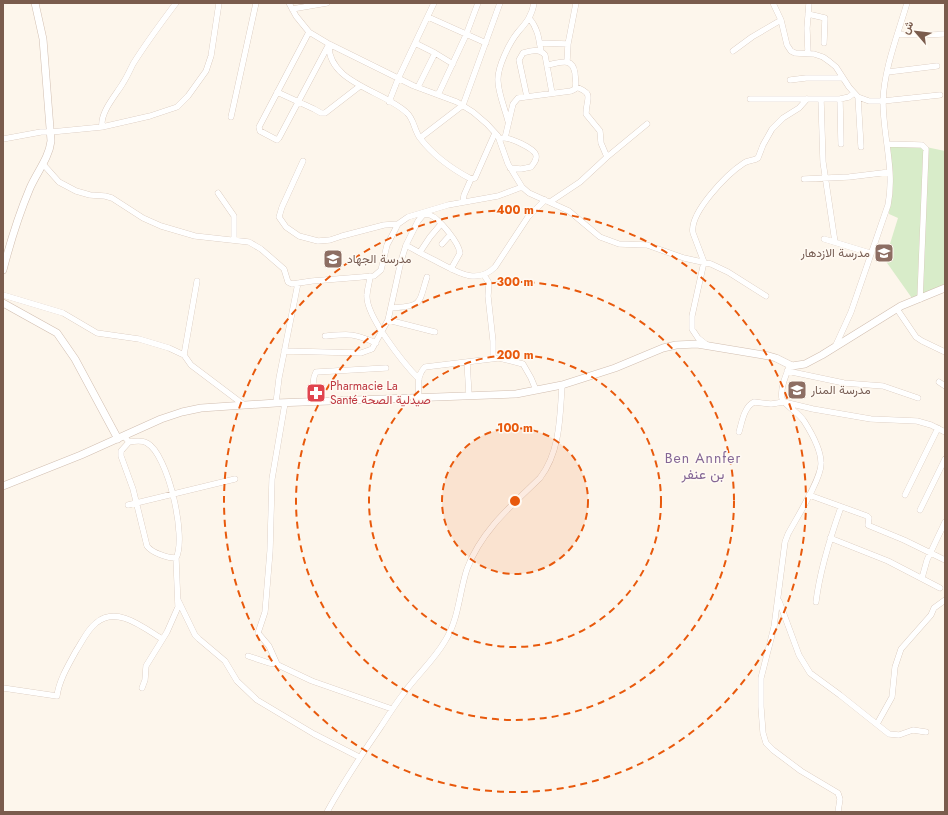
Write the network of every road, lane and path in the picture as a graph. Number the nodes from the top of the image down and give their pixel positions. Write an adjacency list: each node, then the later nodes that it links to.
1 (36, 3): 62 (street)
2 (176, 3): 61 (street)
3 (219, 3): 61 (street)
4 (256, 3): 58 (street)
5 (326, 3): 14 (street)
6 (434, 3): 16 (street)
7 (478, 3): 22 (street)
8 (500, 3): 24 (street)
9 (534, 3): 17 (street)
10 (576, 3): 28 (street)
11 (773, 3): 18 (street)
12 (809, 3): 15 (street)
13 (907, 3): 20 (street)
14 (290, 6): 19 (street)
15 (808, 14): 26 (street); 32 (street)
16 (428, 16): 22 (street); 23 (street)
17 (529, 18): 25 (street); 59 (street)
18 (781, 20): 29 (street); 32 (street)
19 (309, 32): 27 (street); 44 (street)
20 (898, 34): 21 (street); 37 (street)
21 (944, 34)
22 (466, 35): 24 (street); 34 (street)
23 (415, 43): 31 (street); 38 (street)
24 (486, 43): 57 (street)
25 (540, 43): 28 (street); 30 (street)
26 (824, 43)
27 (329, 44): 38 (street); 41 (street); 54 (street)
28 (568, 44): 33 (street)
29 (733, 50)
30 (541, 52): 35 (street); 49 (street)
31 (435, 53): 34 (street); 42 (street)
32 (808, 53): 39 (street)
33 (567, 62): 35 (street); 43 (street)
34 (453, 64): 46 (street)
35 (547, 65): 45 (street)
36 (938, 66): 37 (street)
37 (888, 72): 56 (street)
38 (398, 78): 42 (street); 55 (street)
39 (843, 78): 40 (street); 47 (street)
40 (790, 80)
41 (360, 86): 54 (street); 55 (street)
42 (418, 87): 46 (street)
43 (576, 87): 45 (street); 70 (street)
44 (277, 92): 54 (street); 54 (street)
45 (552, 93): 49 (street)
46 (438, 95): 57 (street)
47 (856, 95): 50 (street); 56 (street); 69 (street)
48 (940, 95): 56 (street)
49 (527, 96): 59 (street)
50 (840, 98): 53 (street); 67 (street)
51 (750, 99): 52 (street)
52 (807, 99): 53 (street); 92 (street)
53 (821, 99): 75 (street)
54 (299, 102)
55 (389, 102): 64 (street)
56 (883, 102): 68 (street)
57 (463, 105): 63 (street); 64 (street)
58 (231, 117)
59 (508, 123): 65 (street)
60 (647, 124): 70 (street)
61 (102, 127): 62 (street)
62 (51, 132): 66 (street); 72 (street)
63 (496, 133): 65 (street); 76 (street)
64 (420, 138): 76 (street)
65 (502, 138): 73 (street); 73 (street)
66 (3, 139)
67 (842, 144)
68 (888, 144): 74 (street); 103 (street)
69 (861, 147)
70 (607, 157): 81 (street)
71 (303, 161): 82 (street)
72 (43, 164): 86 (street); 94 (street)
73 (510, 168): 78 (street)
74 (890, 172): 75 (street); 91 (street)
75 (825, 178): 77 (street); 87 (street)
76 (471, 179): 80 (street)
77 (804, 179)
78 (522, 187): 80 (street); 81 (street)
79 (218, 193): 86 (street)
80 (463, 201): 82 (street)
81 (547, 201): 92 (street); 95 (street)
82 (398, 224): 96 (street)
83 (441, 224): 84 (street); 89 (street); 90 (street)
84 (450, 235): 88 (street); 93 (street)
85 (824, 239): 87 (street)
86 (234, 240): 99 (street)
87 (835, 242): 91 (street)
88 (442, 244)
89 (406, 245): 90 (street); 105 (street)
90 (420, 252): 93 (street)
91 (870, 253): 113 (street)
92 (704, 262): 102 (street); 112 (street)
93 (451, 269): 95 (street)
94 (3, 270)
95 (484, 275): 117 (street)
96 (370, 276): 99 (street); 108 (street)
97 (427, 276): 105 (street)
98 (197, 281): 116 (street)
99 (298, 283): 114 (street)
100 (945, 288): 103 (street)
101 (3, 295): 116 (street)
102 (766, 296)
103 (920, 299): 106 (street)
104 (3, 303): 137 (street)
105 (391, 308): 107 (street)
106 (896, 309): 113 (street); 115 (street)
107 (388, 320): 108 (street); 109 (street)
108 (382, 332): 111 (street); 121 (street)
109 (435, 332)
110 (325, 336): 111 (street)
111 (376, 343): 114 (street)
112 (707, 345): 120 (street); 123 (street)
113 (834, 348): 120 (street)
114 (284, 351): 131 (street)
115 (945, 352)
116 (184, 356): 133 (street)
117 (493, 358): 118 (street); 125 (street)
118 (467, 362): 121 (street); 126 (street)
119 (386, 368): 129 (street)
120 (789, 368): 128 (street); 130 (street)
121 (419, 379): 127 (street)
122 (939, 382): 124 (street)
123 (562, 385): 125 (street); 164 (street)
124 (945, 386)
125 (536, 390): 126 (street)
126 (469, 395): 127 (street)
127 (419, 397): 129 (street)
128 (918, 398)
129 (311, 402): 132 (street)
130 (784, 402): 134 (street); 135 (street); 142 (street)
131 (276, 403): 132 (street); 133 (street)
132 (285, 403): 161 (street)
133 (244, 405): 137 (street)
134 (938, 428): 136 (street); 143 (street)
135 (739, 432)
136 (945, 432)
137 (124, 439): 140 (street); 141 (street); 144 (street)
138 (945, 460): 147 (street)
139 (235, 479): 141 (street)
140 (3, 486)
141 (173, 494): 144 (street); 151 (street)
142 (809, 495): 146 (street); 155 (street)
143 (905, 495)
144 (136, 502): 145 (street); 151 (street)
145 (128, 505)
146 (841, 507): 149 (street); 150 (street)
147 (920, 510)
148 (945, 522): 150 (street)
149 (830, 538): 153 (street); 158 (street)
150 (930, 552): 152 (street); 153 (street)
151 (176, 558): 156 (street)
152 (945, 560)
153 (922, 578): 154 (street)
154 (940, 588)
155 (778, 599): 165 (street); 169 (street)
156 (178, 600): 159 (street); 167 (street)
157 (945, 600): 165 (street)
158 (816, 602)
159 (162, 639): 162 (street); 163 (street)
160 (248, 656): 161 (street)
161 (277, 664): 164 (street)
162 (3, 688)
163 (142, 688)
164 (392, 709): 167 (street)
165 (877, 724): 166 (street)
166 (926, 732)
167 (359, 757): 168 (street)
168 (327, 812)
169 (838, 812)

